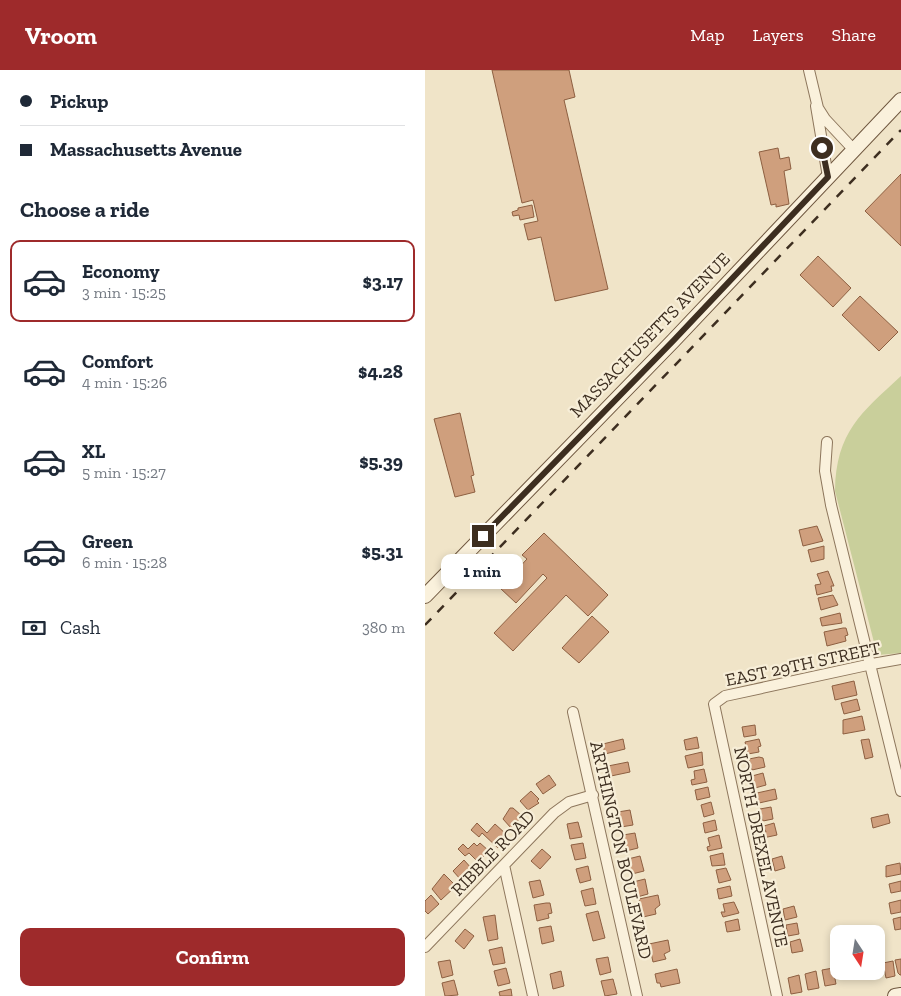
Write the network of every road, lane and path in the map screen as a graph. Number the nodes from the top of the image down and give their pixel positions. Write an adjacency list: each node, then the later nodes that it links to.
1 (809, 70): 2 (street)
2 (815, 98): 4 (street); 5 (street)
3 (901, 100): 4 (main road, MASSACHUSETTS AVENUE)
4 (854, 150): 5 (main road, MASSACHUSETTS AVENUE)
5 (828, 177): 7 (main road, MASSACHUSETTS AVENUE)
6 (827, 442): 9 (street)
7 (425, 596)
8 (901, 659): 9 (street, EAST 29TH STREET)
9 (872, 664): 10 (street, EAST 29TH STREET); 12 (street)
10 (714, 704): 19 (street, NORTH DREXEL AVENUE)
11 (573, 712): 13 (street, ARTHINGTON BOULEVARD)
12 (901, 791)
13 (593, 795): 14 (street, RIBBLE ROAD); 18 (street, ARTHINGTON BOULEVARD)
14 (504, 865): 15 (street, RIBBLE ROAD); 17 (street)
15 (425, 947)
16 (901, 995): 20 (main road)
17 (533, 996)
18 (637, 996)
19 (777, 996)
20 (895, 996)

